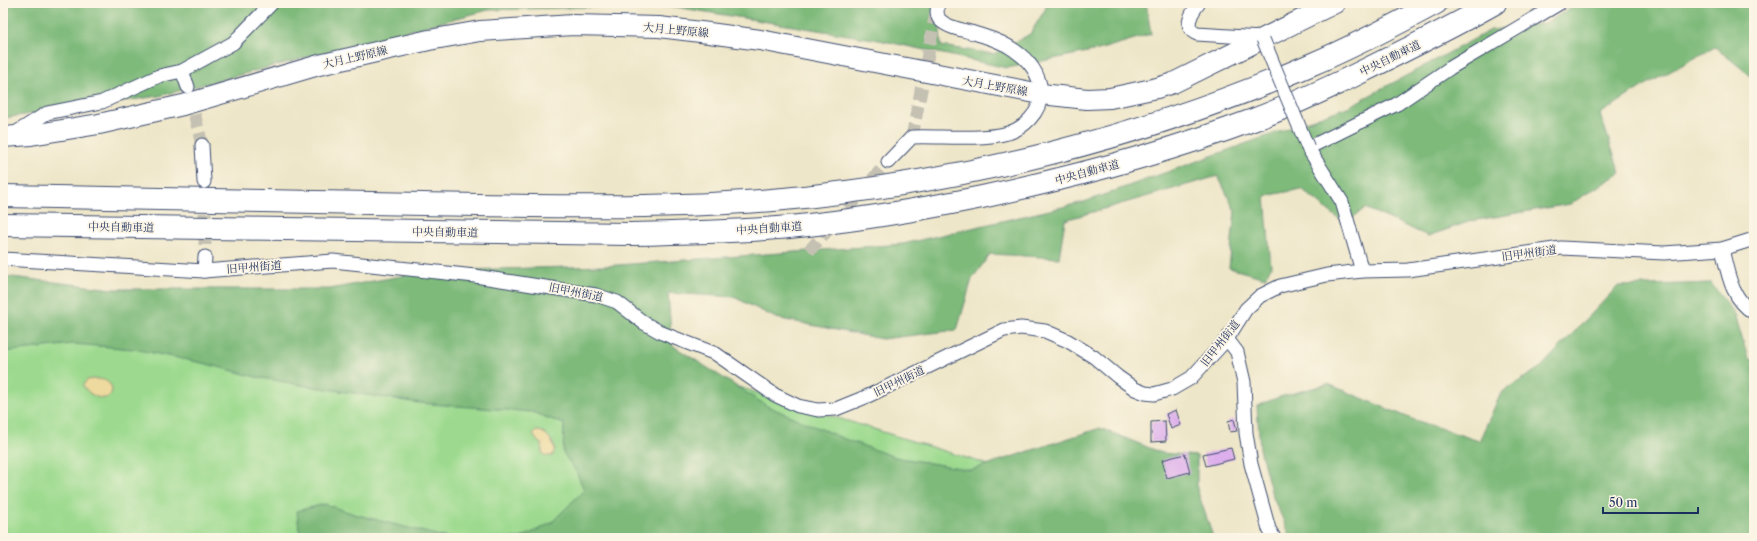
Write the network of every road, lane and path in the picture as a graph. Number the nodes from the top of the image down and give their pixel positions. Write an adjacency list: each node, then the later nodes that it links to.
1 (272, 3): 9 (street)
2 (938, 3): 11 (street)
3 (1199, 3): 8 (street)
4 (1335, 3): 8 (main road, 大月上野原線)
5 (1436, 3): 17 (highway)
6 (1495, 3): 18 (highway, 中央自動車道)
7 (1560, 3): 14 (street)
8 (1263, 39): 11 (main road, 大月上野原線); 14 (street, bridge)
9 (182, 71): 10 (street); 12 (street)
10 (188, 87)
11 (1041, 94): 12 (main road, 大月上野原線); 15 (street)
12 (7, 137)
13 (202, 145): 16 (street)
14 (1308, 148): 24 (street)
15 (888, 162)
16 (204, 182)
17 (3, 196)
18 (3, 225)
19 (1754, 239): 20 (street, 旧甲州街道)
20 (1722, 249): 24 (street, 旧甲州街道); 25 (street)
21 (205, 257): 23 (street)
22 (3, 259): 23 (street, 旧甲州街道)
23 (204, 270): 26 (street, 旧甲州街道)
24 (1362, 271): 26 (street, 旧甲州街道)
25 (1754, 313)
26 (1227, 339): 27 (street)
27 (1274, 538)

